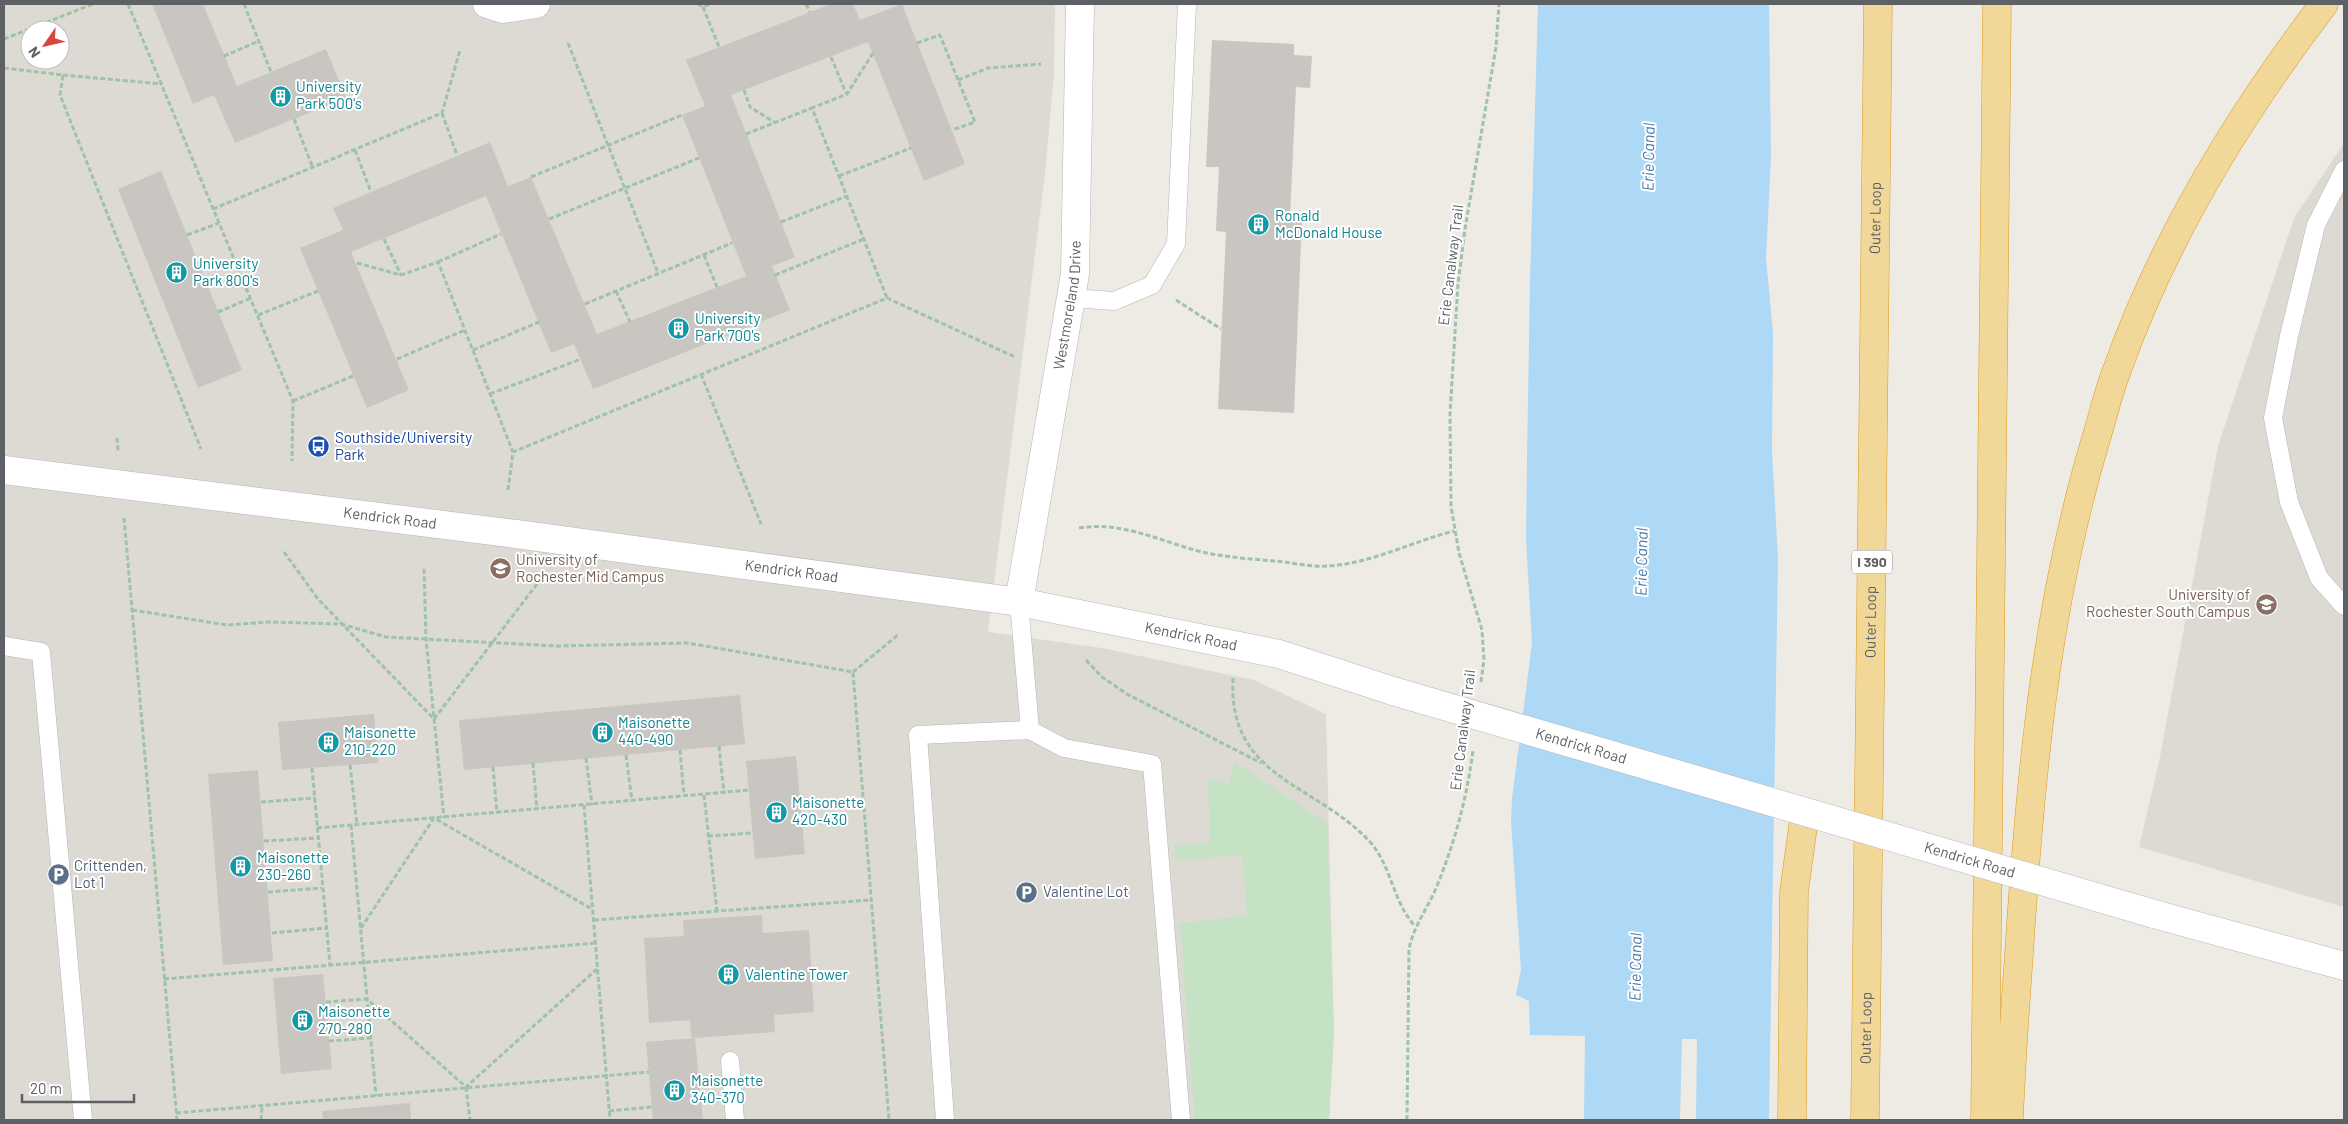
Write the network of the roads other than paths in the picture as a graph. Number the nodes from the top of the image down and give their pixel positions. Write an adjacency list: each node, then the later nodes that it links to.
1 (487, 4): 2 (street)
2 (536, 4)
3 (1080, 4): 9 (street, Westmoreland Drive)
4 (1187, 4): 9 (lane)
5 (1878, 4): 23 (highway, Outer Loop / I 390)
6 (1997, 4): 24 (highway)
7 (2324, 4): 25 (highway)
8 (2344, 170): 12 (lane)
9 (1071, 298): 11 (street, Westmoreland Drive)
10 (4, 470): 11 (street, Kendrick Road)
11 (1019, 602): 14 (lane); 15 (street, Kendrick Road, bridge)
12 (2344, 606)
13 (4, 646): 18 (lane)
14 (1030, 730): 20 (lane); 21 (lane)
15 (1805, 812): 16 (street, Kendrick Road, bridge); 22 (highway)
16 (2344, 966)
17 (730, 1061): 19 (lane)
18 (83, 1120)
19 (735, 1120)
20 (944, 1120)
21 (1181, 1120)
22 (1792, 1120)
23 (1865, 1120)
24 (1984, 1120)
25 (2009, 1120)

